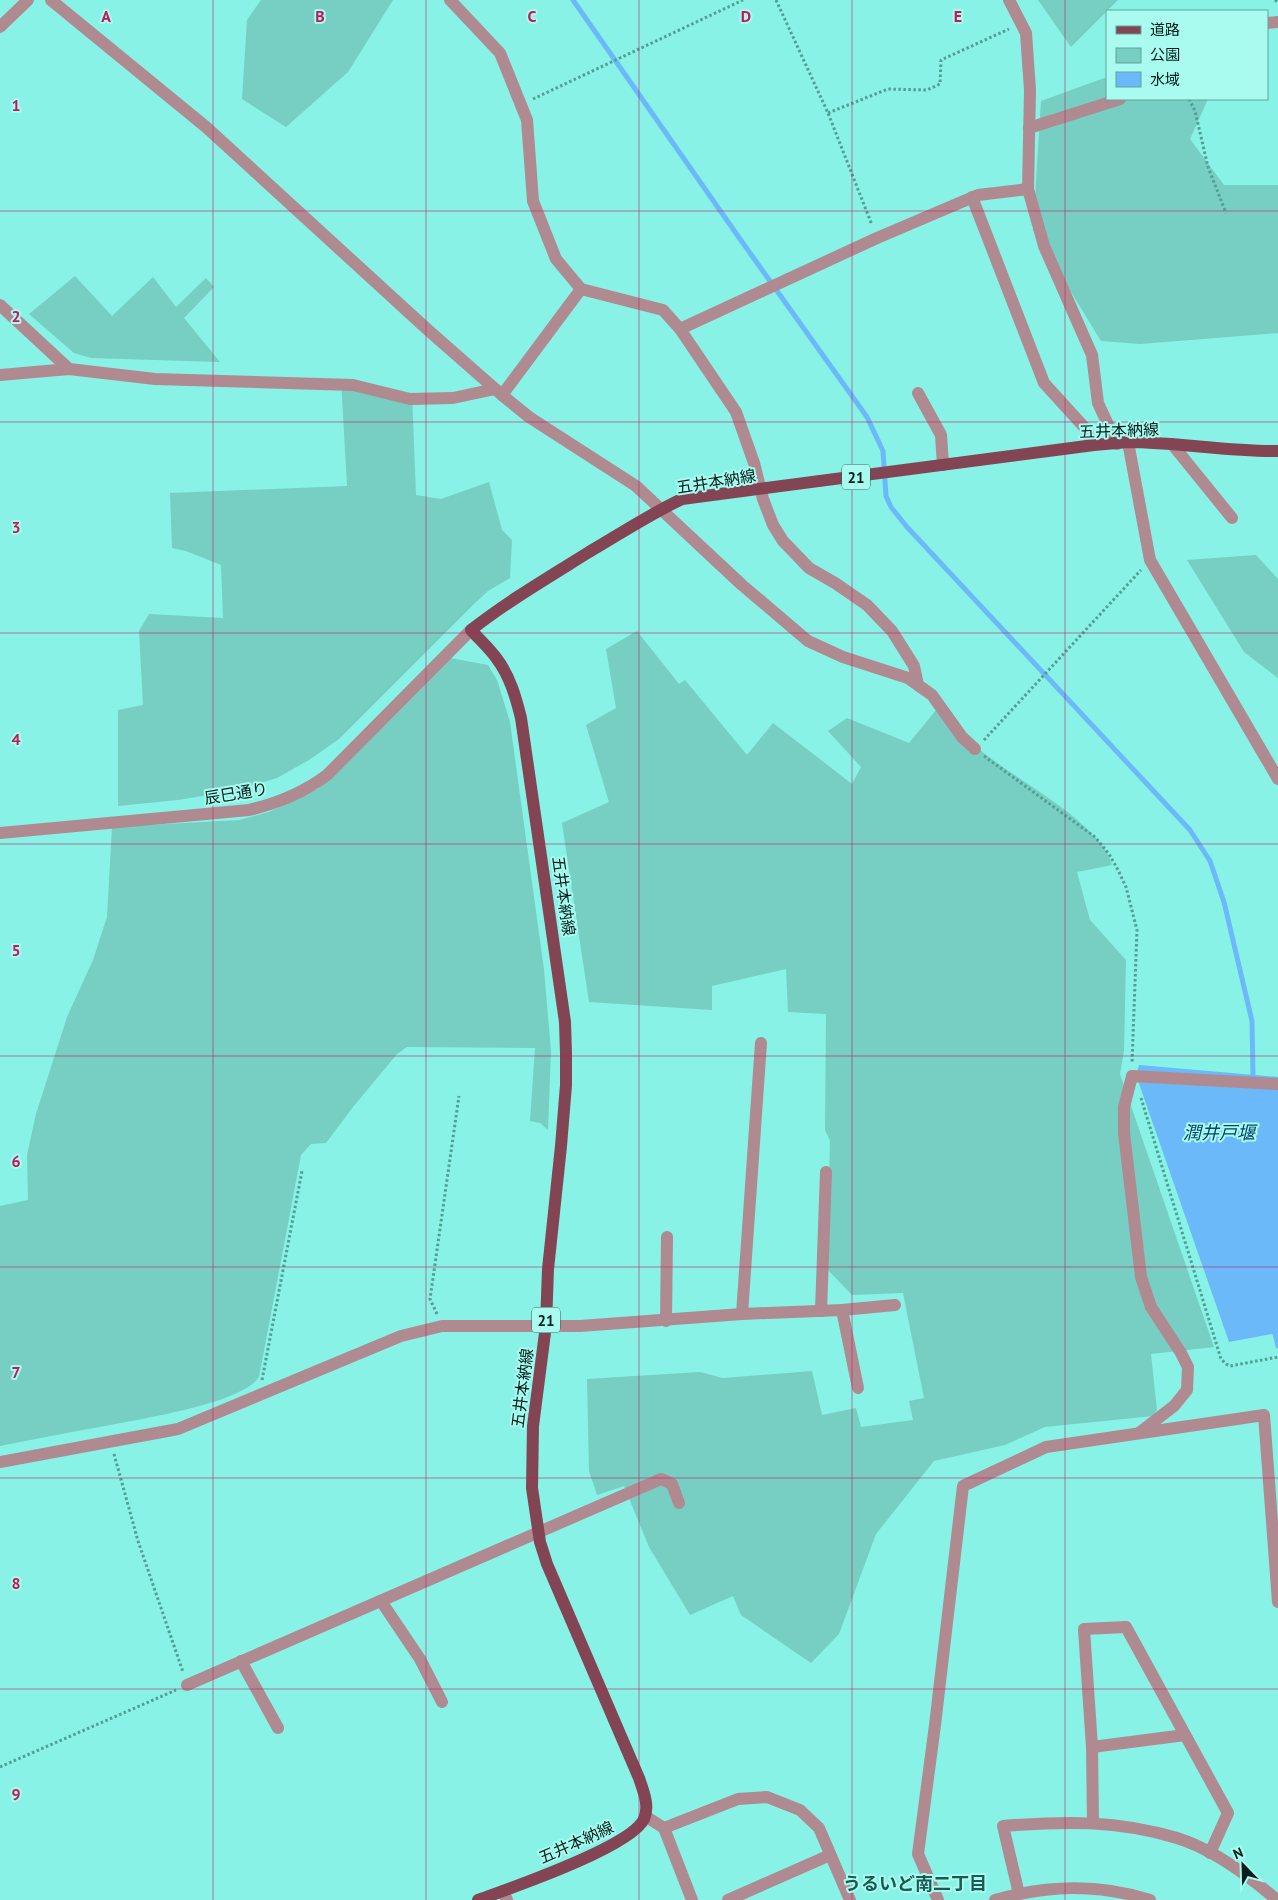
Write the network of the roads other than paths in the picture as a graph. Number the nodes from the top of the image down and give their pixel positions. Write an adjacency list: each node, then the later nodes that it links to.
1 (28, 0): 5 (street)
2 (51, 0): 15 (street)
3 (450, 0): 10 (street)
4 (1009, 0): 7 (street)
5 (0, 27)
6 (1117, 100): 7 (street)
7 (1029, 128): 8 (street)
8 (1028, 189): 9 (street); 17 (street)
9 (972, 198): 12 (street); 19 (street)
10 (581, 289): 12 (street); 15 (street)
11 (0, 305): 13 (street)
12 (680, 329): 22 (street)
13 (69, 370): 14 (street); 15 (street)
14 (0, 375)
15 (498, 392): 23 (street)
16 (918, 392): 21 (street)
17 (1122, 443): 18 (main road, 五井本納線 / 21); 19 (main road, 五井本納線 / 21); 28 (street)
18 (1172, 444): 20 (main road, 五井本納線 / 21); 24 (street)
19 (1094, 445): 21 (main road, 五井本納線 / 21)
20 (1278, 451)
21 (943, 465): 22 (main road, 五井本納線 / 21)
22 (760, 490): 23 (main road, 五井本納線 / 21); 26 (street)
23 (660, 510): 25 (main road, 五井本納線 / 21); 26 (street)
24 (1232, 518)
25 (471, 630): 29 (street, 辰巳通り); 39 (main road, 五井本納線 / 21)
26 (918, 685): 27 (street)
27 (976, 750)
28 (1278, 779)
29 (0, 833)
30 (761, 1043): 37 (street)
31 (1278, 1084): 41 (street)
32 (826, 1172): 36 (street)
33 (667, 1237): 38 (street)
34 (895, 1305): 35 (street)
35 (842, 1310): 36 (street); 40 (street)
36 (821, 1311): 37 (street)
37 (742, 1314): 38 (street)
38 (666, 1321): 39 (street)
39 (546, 1326): 42 (street); 44 (main road, 五井本納線 / 21)
40 (858, 1388)
41 (1139, 1433): 46 (street); 64 (street)
42 (0, 1462)
43 (679, 1503): 44 (street)
44 (539, 1532): 45 (street); 53 (main road, 五井本納線 / 21)
45 (381, 1601): 47 (street); 49 (street)
46 (1278, 1602)
47 (241, 1661): 48 (street); 50 (street)
48 (187, 1685)
49 (442, 1702)
50 (278, 1728)
51 (1186, 1735): 52 (street); 52 (street); 56 (street)
52 (1092, 1747): 54 (street)
53 (646, 1816): 55 (street); 59 (main road, 五井本納線)
54 (1093, 1822): 56 (street); 58 (street)
55 (664, 1828): 57 (street); 61 (street)
56 (1210, 1853): 67 (street)
57 (830, 1855): 62 (street); 63 (street)
58 (1020, 1894): 65 (street); 66 (street)
59 (505, 1895): 60 (main road, 五井本納線)
60 (478, 1900)
61 (692, 1900)
62 (728, 1900)
63 (850, 1900)
64 (938, 1900)
65 (995, 1900)
66 (1150, 1900)
67 (1277, 1900)

